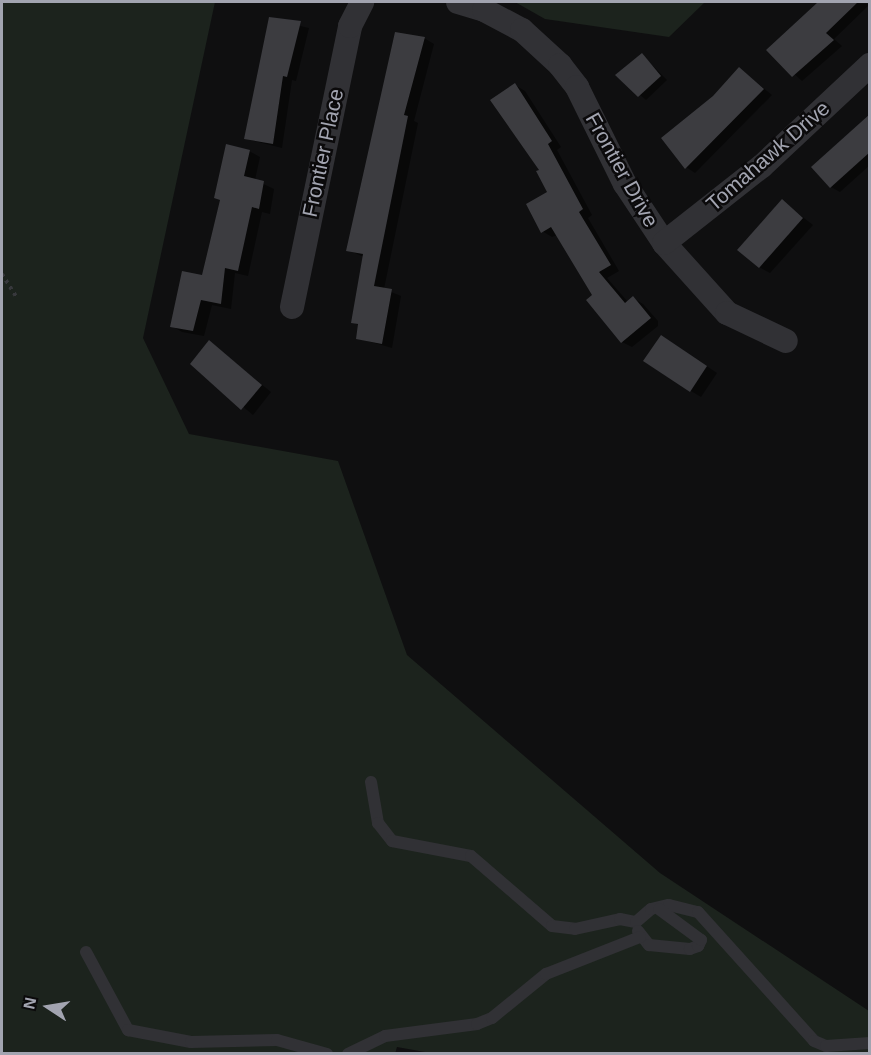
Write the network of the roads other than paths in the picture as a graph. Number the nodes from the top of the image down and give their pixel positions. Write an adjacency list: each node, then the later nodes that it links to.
1 (362, 2): 5 (street, Frontier Place)
2 (458, 2): 4 (street, Frontier Drive)
3 (870, 65): 4 (street, Tomahawk Drive)
4 (664, 243): 6 (street, Frontier Drive)
5 (291, 307)
6 (786, 341)
7 (371, 782): 9 (lane)
8 (659, 909): 9 (lane); 10 (lane); 12 (lane)
9 (636, 922): 10 (lane)
10 (640, 937): 14 (lane)
11 (87, 952): 13 (lane)
12 (870, 1043)
13 (327, 1053)
14 (348, 1053)

